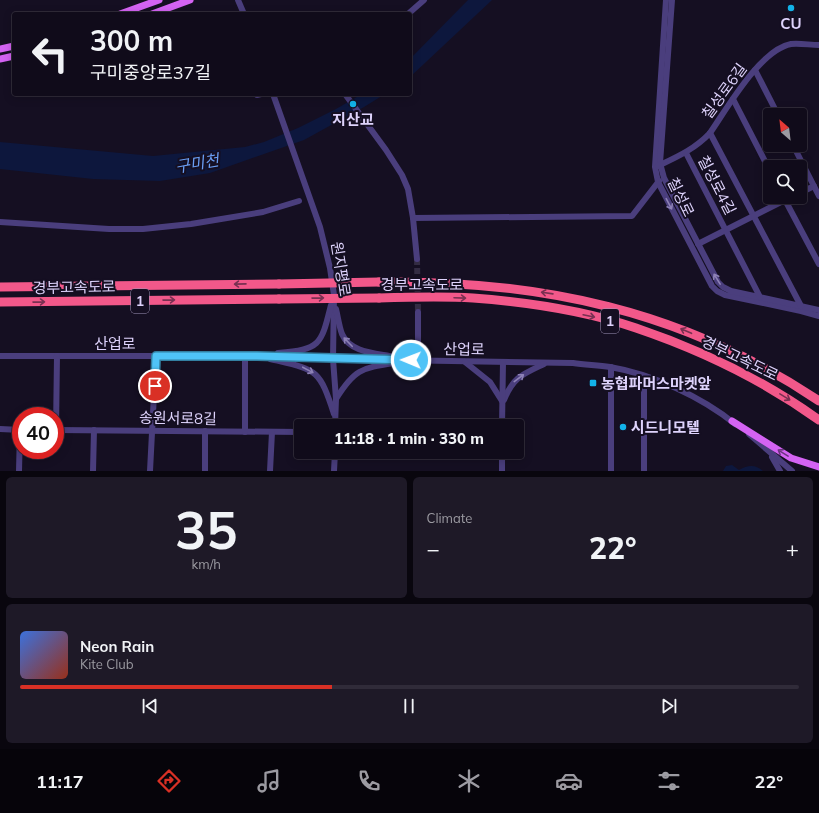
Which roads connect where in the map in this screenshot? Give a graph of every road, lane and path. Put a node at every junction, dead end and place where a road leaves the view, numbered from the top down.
1 (159, 0) edge
2 (190, 0) edge
3 (238, 0) edge
4 (424, 0) edge
5 (666, 0) edge
6 (672, 0) edge
7 (126, 12) edge
8 (157, 12) edge
9 (243, 12) edge
10 (410, 12) edge
11 (819, 45) edge
12 (12, 46) edge
13 (0, 49) edge
14 (12, 56) edge
15 (0, 59) edge
16 (755, 70) junction
17 (274, 96) edge
18 (346, 96) edge
19 (733, 99) junction
20 (774, 108) edge
21 (710, 133) junction
22 (686, 152) junction
23 (797, 152) edge
24 (764, 160) edge
25 (661, 164) junction
26 (654, 167) junction
27 (664, 178) junction
28 (658, 182) junction
29 (814, 186) junction
30 (807, 190) edge
31 (819, 196) edge
32 (299, 201) dead end
33 (776, 204) edge
34 (790, 204) edge
35 (754, 216) junction
36 (414, 218) junction
37 (0, 222) edge
38 (726, 230) junction
39 (698, 244) junction
40 (417, 259) tunnel mouth
41 (819, 264) edge
42 (0, 287) edge
43 (334, 295) junction
44 (760, 297) junction
45 (0, 302) edge
46 (801, 306) junction
47 (819, 310) edge
48 (418, 312) tunnel mouth
49 (819, 316) edge
50 (0, 356) edge
51 (57, 356) junction
52 (156, 356) junction
53 (245, 356) junction
54 (257, 356) junction
55 (333, 359) junction
56 (415, 360) junction
57 (464, 362) junction
58 (503, 362) junction
59 (546, 363) junction
60 (611, 367) junction
61 (644, 376) junction
62 (336, 399) junction
63 (819, 402) edge
64 (502, 403) junction
65 (56, 407) edge
66 (334, 419) edge
67 (335, 419) edge
68 (502, 419) edge
69 (819, 420) edge
70 (732, 421) junction
71 (0, 429) edge
72 (12, 430) edge
73 (64, 430) edge
74 (94, 430) junction
75 (152, 431) junction
76 (205, 431) junction
77 (244, 432) junction
78 (272, 432) junction
79 (294, 432) edge
80 (768, 450) junction
81 (19, 459) edge
82 (335, 459) edge
83 (502, 459) edge
84 (819, 467) edge
85 (19, 471) edge
86 (93, 471) edge
87 (150, 471) edge
88 (205, 471) edge
89 (270, 471) edge
90 (334, 471) edge
91 (502, 471) edge
92 (611, 471) edge
93 (644, 471) edge
94 (780, 471) edge
95 (792, 471) edge

1 - 7 main road
2 - 8 main road
3 - 9 street
4 - 10 street
5 - 26 street, 칠성로
6 - 25 street, 칠성로
11 - 16 street, 칠성로6길
12 - 13 main road
14 - 15 main road
16 - 19 street, 칠성로6길
16 - 20 street
17 - 43 street, 원지평로
18 - 36 street
19 - 21 street, 칠성로6길
19 - 24 street
21 - 22 street, 칠성로6길
21 - 35 street, 칠성로4길
22 - 25 street, 칠성로6길
22 - 38 street, 칠성로4길
23 - 29 street
25 - 26 street, 칠성로6길
25 - 27 street, 칠성로
26 - 28 street, 칠성로
27 - 28 street
27 - 39 street, 칠성로
28 - 36 street
28 -> 49 street, 칠성로
29 - 30 street
29 - 31 street
32 - 37 street
33 - 35 street, 칠성로4길
34 - 41 street
35 - 38 street, 칠성로4길
35 - 46 street
36 - 40 street
38 - 39 street, 칠성로4길
38 - 44 street
44 -> 39 street, 칠성로
63 -> 42 highway, 경부고속도로 / 1, bridge
43 - 54 street
43 - 55 street, 원지평로
56 -> 43 street
44 - 46 street, 칠성로
45 -> 69 highway, 경부고속도로 / 1, bridge
46 - 47 street, 칠성로
48 - 56 street
50 - 51 street, 산업로
51 - 52 street, 산업로
51 - 65 street
52 - 53 street, 산업로
52 - 75 street
53 - 54 street, 산업로
53 - 77 street
54 - 55 street, 산업로
54 -> 66 street
55 - 56 street, 산업로
55 - 62 street, 원지평로
56 - 57 street, 산업로
56 - 62 street
57 - 58 street, 산업로
57 - 64 street
58 - 59 street, 산업로
58 - 64 street
59 - 60 street, 산업로
64 -> 59 street
60 - 61 street, 산업로
60 - 92 street
61 - 70 street, 산업로
61 - 93 street
62 - 67 street, 원지평로
64 - 68 street
70 - 80 street, 산업로
84 -> 70 main road
71 - 72 street
73 - 74 street, 송원서로8길
74 - 75 street, 송원서로8길
74 - 86 street
75 - 76 street, 송원서로8길
75 - 87 street
76 - 77 street, 송원서로8길
76 - 88 street
77 - 78 street, 송원서로8길
78 - 79 street, 송원서로8길
78 - 89 street
80 - 94 street
80 - 95 street, 산업로
81 - 85 street
82 - 90 street
83 - 91 street

